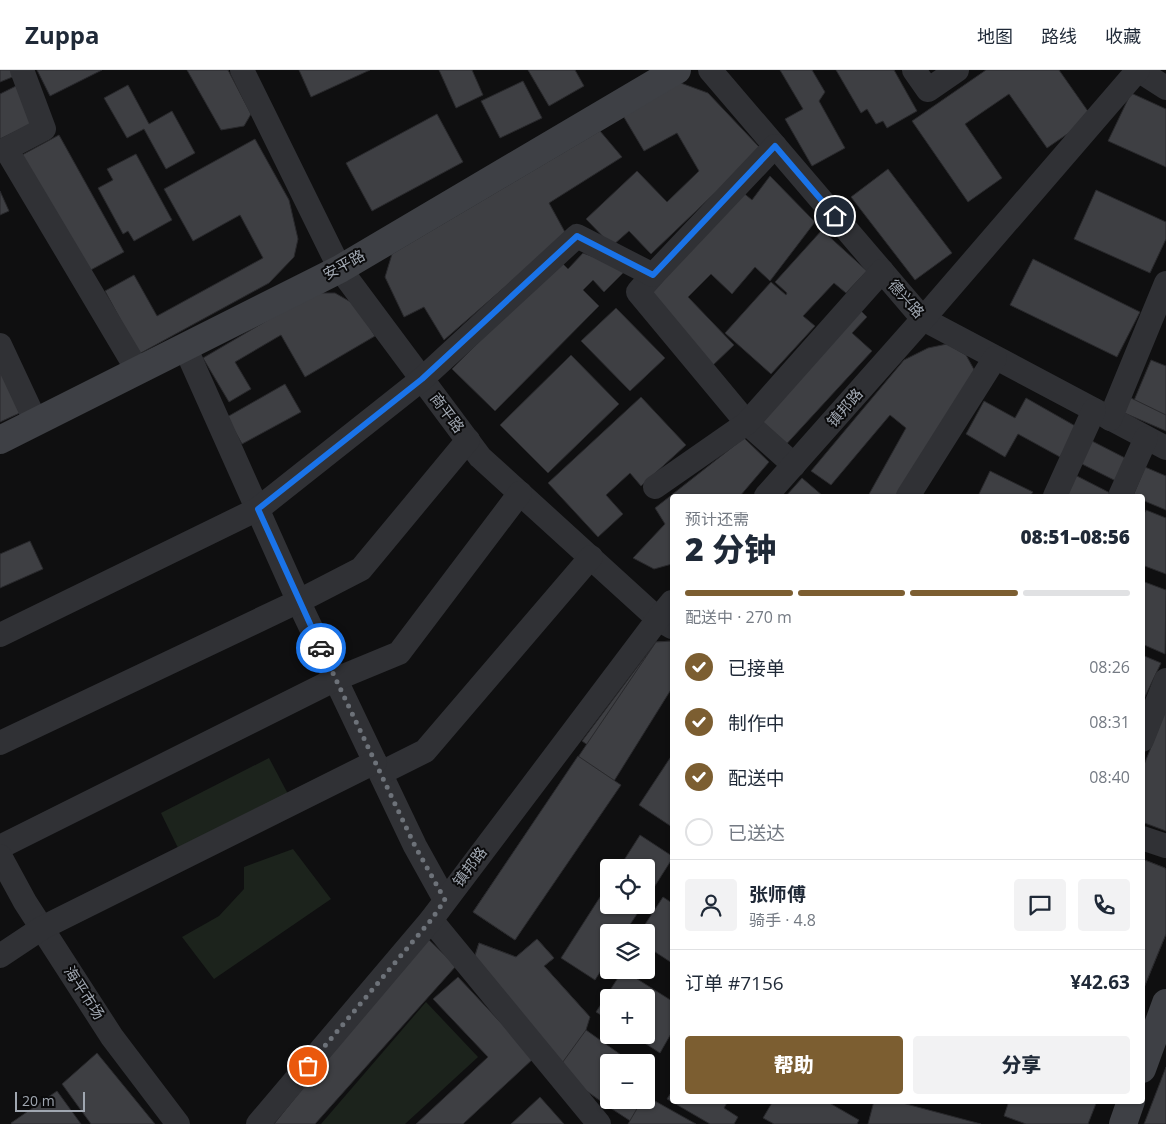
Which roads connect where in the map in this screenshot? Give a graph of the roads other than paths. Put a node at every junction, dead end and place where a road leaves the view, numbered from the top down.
1 (22, 70) edge
2 (242, 70) edge
3 (677, 70) edge
4 (710, 70) edge
5 (914, 70) edge
6 (957, 70) edge
7 (1138, 70) edge
8 (1166, 88) edge
9 (775, 146) junction
10 (340, 269) junction
11 (882, 272) junction
12 (653, 275) junction
13 (1166, 283) edge
14 (923, 319) junction
15 (0, 345) edge
16 (185, 347) junction
17 (995, 358) junction
18 (138, 371) junction
19 (422, 379) junction
20 (1102, 415) junction
21 (36, 422) junction
22 (747, 423) junction
23 (0, 440) edge
24 (468, 440) junction
25 (1156, 443) edge
26 (794, 466) junction
27 (655, 487) dead end
28 (520, 493) junction
29 (768, 494) edge
30 (909, 494) edge
31 (1056, 494) edge
32 (1121, 494) edge
33 (258, 509) junction
34 (591, 558) junction
35 (299, 601) junction
36 (668, 616) edge
37 (0, 635) edge
38 (336, 679) junction
39 (1166, 680) edge
40 (1145, 732) edge
41 (0, 743) edge
42 (378, 768) junction
43 (1145, 839) edge
44 (1166, 846) edge
45 (0, 847) edge
46 (0, 856) edge
47 (445, 900) junction
48 (431, 920) junction
49 (42, 928) junction
50 (0, 956) edge
51 (1166, 1003) edge
52 (1145, 1061) edge
53 (1130, 1104) edge
54 (178, 1124) edge
55 (258, 1124) edge
56 (599, 1124) edge
57 (1123, 1124) edge

1 - 18 street
2 - 10 street, 商平路
3 - 10 street, 安平路
4 - 9 street, 德兴路
5 - 6 street
7 - 8 street
7 - 14 street, 镇邦路
9 - 11 street, 德兴路
9 - 12 street
10 - 16 street, 安平路
10 - 19 street, 商平路
11 - 14 street, 德兴路
11 - 22 street
12 - 19 street
12 - 22 street
13 - 20 street
14 - 17 street, 德兴路
14 - 26 street, 镇邦路
15 - 21 street
16 - 18 street, 安平路
16 - 33 street
17 - 20 street, 德兴路
17 - 30 street
18 - 21 street, 安平路
19 - 24 street, 商平路
19 - 33 street
20 - 25 street, 德兴路
20 - 31 street
21 - 23 street, 安平路
22 - 26 street
22 - 27 street
24 - 28 street, 商平路
24 - 35 street
25 - 32 street
26 - 29 street, 镇邦路
28 - 34 street, 商平路
28 - 38 street
33 - 35 street
33 - 37 street
34 - 36 street, 商平路
34 - 42 street
35 - 38 street
35 - 41 street
36 - 47 street, 镇邦路
38 - 42 street
38 - 45 street
39 - 40 street
42 - 47 street
42 - 49 street
43 - 44 street
46 - 49 street, 海平市场
47 - 48 street, 镇邦路
48 - 55 street, 镇邦路
48 - 56 street
49 - 50 street
49 - 54 street, 海平市场
51 - 52 street
53 - 57 street

